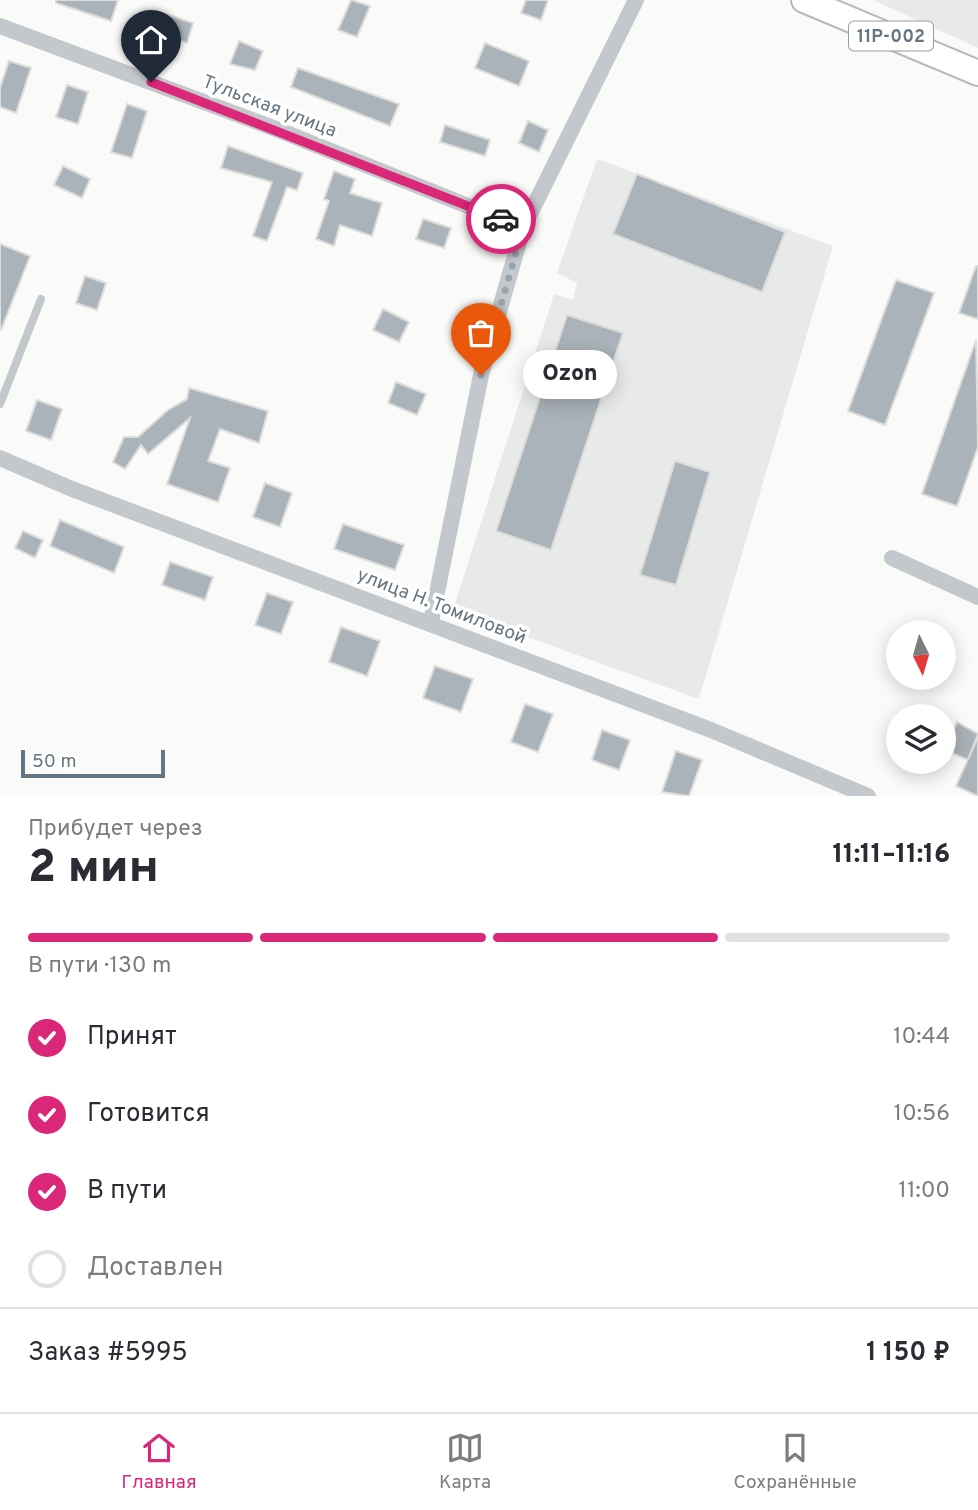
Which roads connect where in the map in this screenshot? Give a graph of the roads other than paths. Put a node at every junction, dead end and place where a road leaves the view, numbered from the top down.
1 (636, 0) edge
2 (804, 0) edge
3 (0, 26) edge
4 (978, 73) edge
5 (523, 228) junction
6 (41, 299) dead end
7 (0, 404) edge
8 (0, 458) edge
9 (892, 558) dead end
10 (978, 597) edge
11 (431, 622) junction
12 (868, 796) edge

1 - 5 street
2 - 4 main road, 11Р-002
3 - 5 street, Тульская улица
5 - 11 street
6 - 7 lane
8 - 11 street, улица Н. Томиловой
9 - 10 street
11 - 12 street, улица Н. Томиловой

